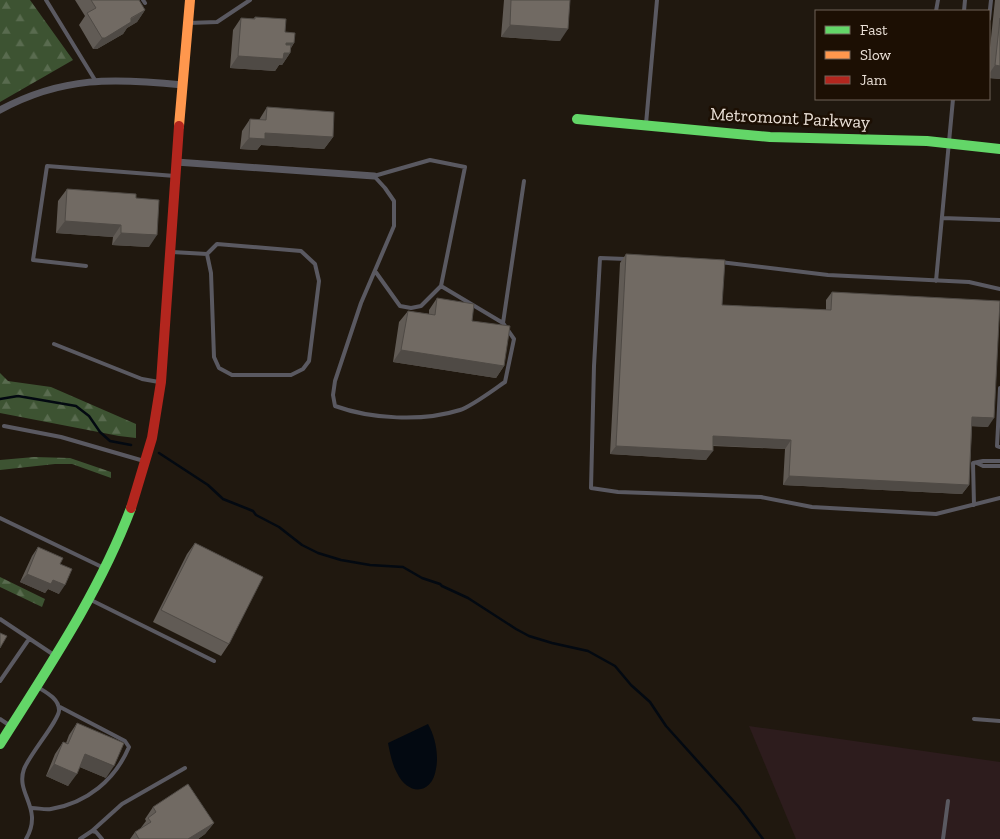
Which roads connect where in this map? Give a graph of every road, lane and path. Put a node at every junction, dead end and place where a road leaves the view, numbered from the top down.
1 (46, 0) edge
2 (190, 0) edge
3 (250, 0) edge
4 (657, 0) edge
5 (188, 23) junction
6 (96, 80) junction
7 (183, 85) junction
8 (953, 100) edge
9 (0, 110) edge
10 (578, 119) dead end
11 (646, 124) junction
12 (949, 142) junction
13 (1000, 148) edge
14 (176, 162) junction
15 (175, 176) junction
16 (374, 176) junction
17 (524, 181) dead end
18 (942, 218) junction
19 (1000, 220) edge
20 (170, 252) junction
21 (207, 254) junction
22 (629, 259) edge
23 (717, 262) edge
24 (86, 266) dead end
25 (375, 271) junction
26 (936, 281) junction
27 (441, 286) junction
28 (1000, 289) edge
29 (503, 324) junction
30 (54, 344) dead end
31 (161, 382) junction
32 (1000, 388) edge
33 (4, 426) dead end
34 (1000, 447) edge
35 (1000, 461) edge
36 (146, 462) junction
37 (977, 463) junction
38 (1000, 466) edge
39 (1000, 498) edge
40 (974, 505) junction
41 (0, 518) edge
42 (104, 568) junction
43 (89, 599) junction
44 (0, 619) edge
45 (29, 639) junction
46 (55, 656) junction
47 (214, 661) dead end
48 (0, 681) edge
49 (36, 686) junction
50 (60, 707) junction
51 (0, 719) edge
52 (974, 719) dead end
53 (1000, 721) edge
54 (11, 726) junction
55 (0, 744) edge
56 (185, 768) dead end
57 (948, 801) dead end
58 (32, 808) junction
59 (92, 831) junction
60 (26, 839) edge
61 (80, 839) edge
62 (102, 839) edge
63 (943, 839) edge

1 - 6 lane
2 - 5 street
3 - 5 lane
4 - 11 lane
5 - 7 street
6 - 7 street
6 - 9 street
7 - 14 street
8 - 12 lane
10 - 11 street, Metromont Parkway
11 - 12 street, Metromont Parkway
12 - 13 street, Metromont Parkway
12 - 18 lane
14 - 15 street
14 - 16 street
15 - 20 street
15 - 24 lane
16 - 25 lane
16 - 27 lane
17 - 29 lane
18 - 19 lane
18 - 26 lane
20 - 21 lane
20 - 31 street
21 - 21 lane
22 - 40 lane
23 - 26 lane
25 - 27 lane
25 - 29 lane
26 - 28 lane
27 - 29 lane
30 - 31 lane
31 - 36 street
32 - 34 lane
33 - 36 lane
35 - 37 lane
36 - 42 street
37 - 38 lane
37 - 40 lane
39 - 40 lane
41 - 42 lane
42 - 43 street
43 - 46 street
43 - 47 lane
44 - 45 lane
45 - 46 lane
45 - 48 lane
46 - 49 street
49 - 50 lane
49 - 54 street
50 - 58 lane
50 - 58 lane
51 - 54 lane
52 - 53 lane
54 - 55 street
56 - 59 lane
57 - 63 lane
58 - 60 lane
59 - 61 lane
59 - 62 lane

